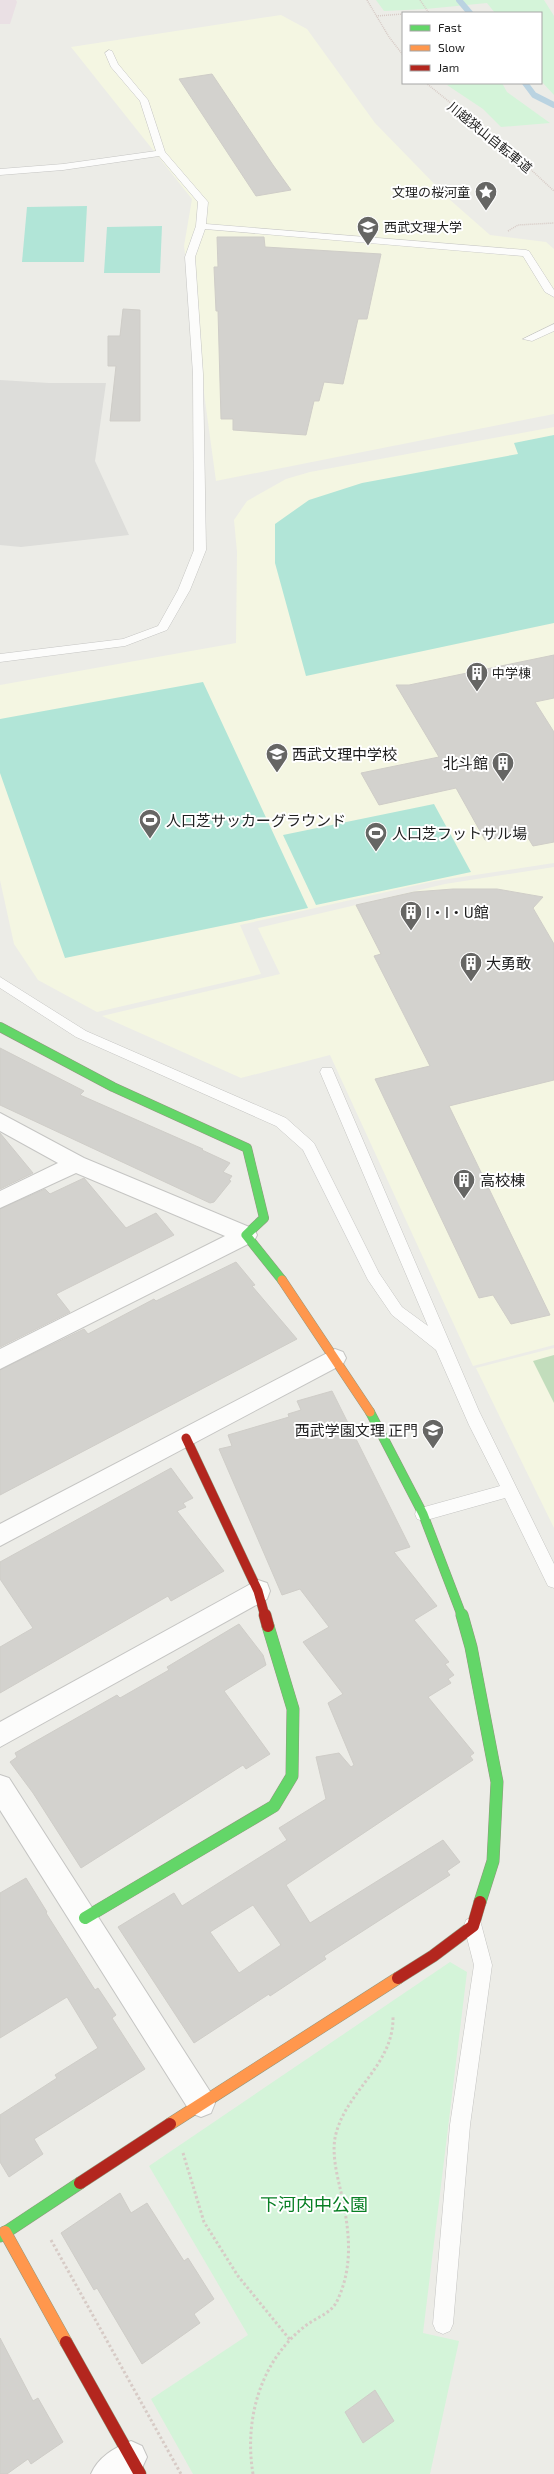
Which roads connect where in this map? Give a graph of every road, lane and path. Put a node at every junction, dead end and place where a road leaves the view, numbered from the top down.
1 (367, 0) edge
2 (420, 0) edge
3 (428, 12) edge
4 (402, 14) edge
5 (376, 16) junction
6 (108, 53) dead end
7 (402, 54) edge
8 (427, 84) edge
9 (161, 153) junction
10 (0, 172) edge
11 (554, 191) edge
12 (201, 226) junction
13 (554, 294) edge
14 (554, 327) edge
15 (528, 339) dead end
16 (0, 658) edge
17 (0, 982) edge
18 (0, 1027) edge
19 (327, 1072) dead end
20 (0, 1121) edge
21 (76, 1164) junction
22 (0, 1200) edge
23 (246, 1235) junction
24 (335, 1358) junction
25 (0, 1360) edge
26 (477, 1425) junction
27 (186, 1438) junction
28 (508, 1490) junction
29 (423, 1514) junction
30 (0, 1536) edge
31 (554, 1581) edge
32 (258, 1590) junction
33 (0, 1735) edge
34 (0, 1787) edge
35 (85, 1918) junction
36 (473, 1926) junction
37 (379, 1991) junction
38 (201, 2103) junction
39 (173, 2122) junction
40 (36, 2212) junction
41 (2, 2230) edge
42 (443, 2324) dead end
43 (291, 2341) junction
44 (126, 2468) edge
45 (181, 2474) edge
46 (254, 2474) edge

1 - 5 path
2 - 3 path
4 - 5 path
5 - 7 path
6 - 9 lane
8 - 11 path, 川越狭山自転車道
9 - 10 lane
9 - 12 lane
12 - 13 lane
12 - 16 lane
14 - 15 lane
17 - 26 lane
18 - 23 street
19 - 26 lane
20 - 21 street
21 - 22 street
21 - 23 street
23 - 24 street
23 - 25 street
24 - 27 street
24 - 29 street
26 - 28 lane
27 - 30 street
27 - 32 street
28 - 29 lane
28 - 31 lane
29 - 36 street
32 - 33 street
32 - 35 street
34 - 35 street
35 - 38 street
36 - 37 street
36 - 42 lane
37 - 38 street
37 - 43 path
38 - 39 street
39 - 40 street
39 - 43 path
40 - 41 street
40 - 45 path
41 - 44 street
43 - 46 path

